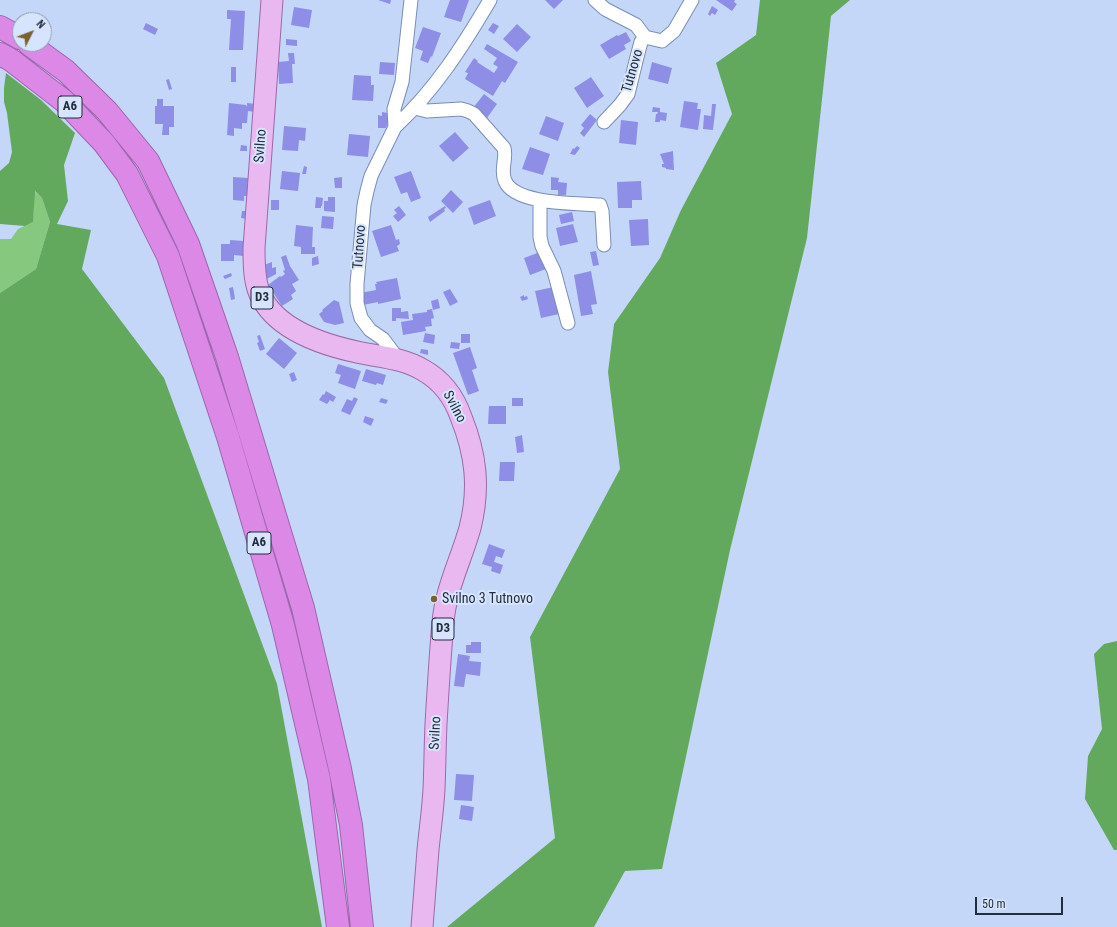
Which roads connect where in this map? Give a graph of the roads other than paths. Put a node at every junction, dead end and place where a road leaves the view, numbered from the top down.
1 (272, 0) edge
2 (411, 0) edge
3 (490, 0) edge
4 (595, 0) edge
5 (692, 0) edge
6 (0, 26) edge
7 (12, 33) edge
8 (645, 36) junction
9 (40, 52) edge
10 (0, 54) edge
11 (415, 108) junction
12 (604, 122) dead end
13 (395, 127) junction
14 (540, 200) junction
15 (604, 245) dead end
16 (568, 323) dead end
17 (398, 359) junction
18 (338, 927) edge
19 (362, 927) edge
20 (422, 927) edge

1 - 17 main road, Svilno / D3
2 - 13 street, Tutnovo
3 - 11 street, Tutnovo
4 - 8 street, Tutnovo
5 - 8 street, Tutnovo
6 - 7 highway
8 - 12 street, Tutnovo
9 - 19 highway, A6
10 - 18 highway, A6
11 - 13 street, Tutnovo
11 - 14 street
13 - 17 street, Tutnovo
14 - 15 street
14 - 16 street
17 - 20 main road, Svilno / D3

